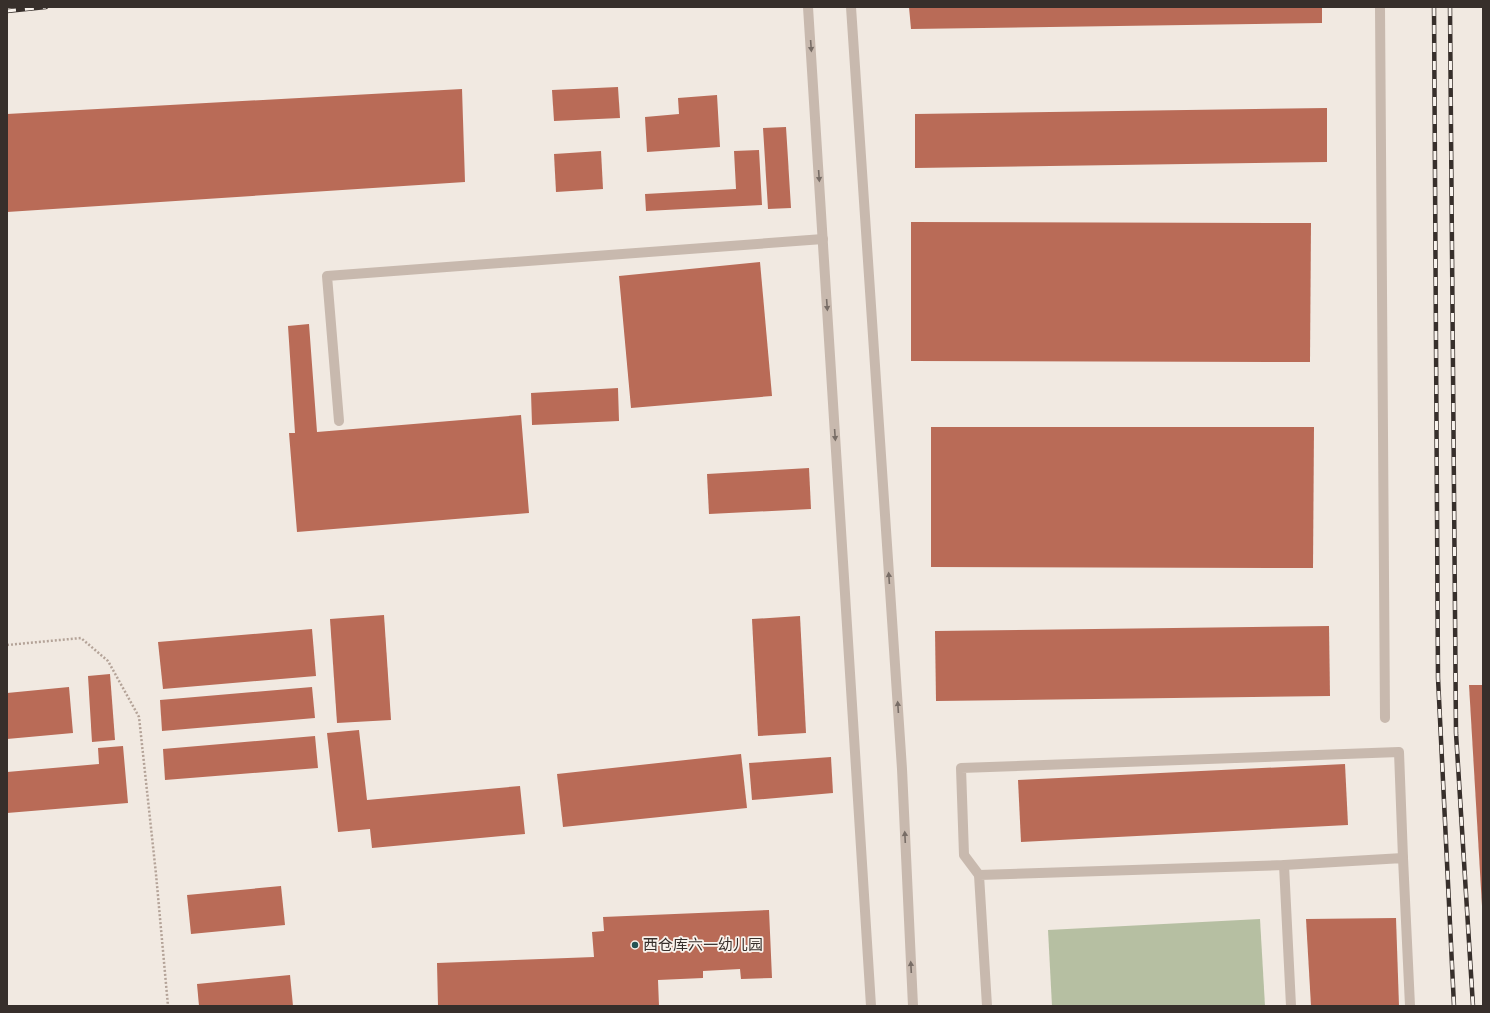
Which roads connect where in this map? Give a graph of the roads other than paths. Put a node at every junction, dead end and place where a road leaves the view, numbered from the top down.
1 (808, 7) edge
2 (851, 7) edge
3 (1380, 7) edge
4 (823, 239) junction
5 (339, 421) dead end
6 (1385, 718) dead end
7 (1403, 858) junction
8 (1284, 865) junction
9 (979, 874) junction
10 (871, 1006) edge
11 (913, 1006) edge
12 (988, 1006) edge
13 (1291, 1006) edge
14 (1410, 1006) edge

1 -> 4 street
11 -> 2 street
3 - 6 street
4 - 5 street
4 -> 10 street
7 - 8 street
7 - 9 street
7 - 14 street
8 - 9 street
8 - 13 street
9 - 12 street

